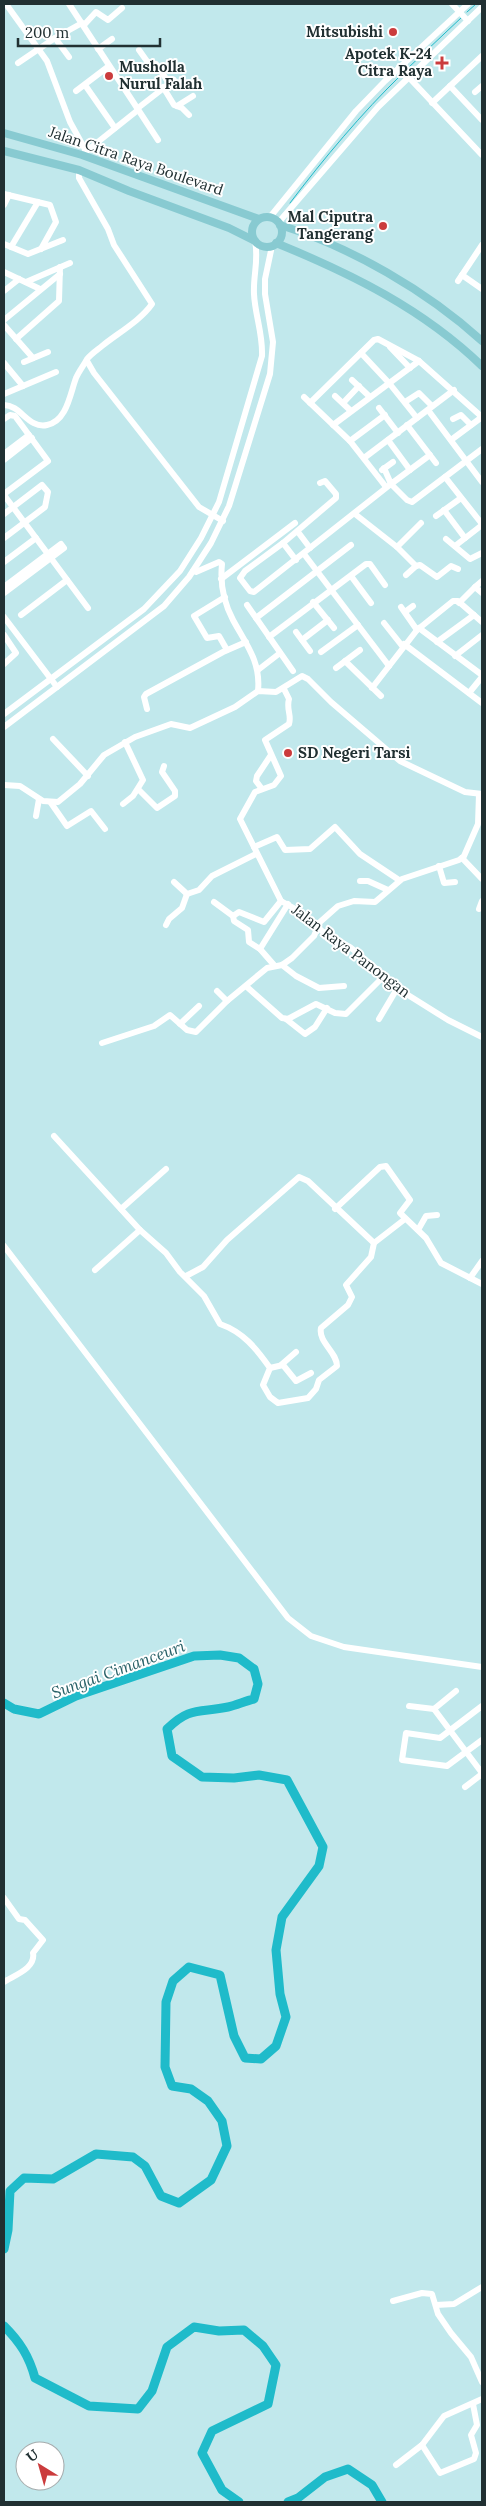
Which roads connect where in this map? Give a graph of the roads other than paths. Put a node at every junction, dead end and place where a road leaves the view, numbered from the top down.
1 (6, 4) edge
2 (69, 4) edge
3 (452, 4) edge
4 (468, 4) edge
5 (482, 6) edge
6 (122, 8) dead end
7 (463, 15) junction
8 (84, 24) junction
9 (55, 38) junction
10 (112, 39) dead end
11 (37, 48) junction
12 (98, 49) junction
13 (139, 50) dead end
14 (482, 56) edge
15 (69, 57) dead end
16 (18, 63) dead end
17 (109, 66) junction
18 (404, 71) junction
19 (169, 83) junction
20 (85, 85) junction
21 (450, 86) junction
22 (482, 86) edge
23 (76, 92) dead end
24 (475, 92) dead end
25 (193, 96) dead end
26 (432, 103) junction
27 (177, 106) junction
28 (138, 109) junction
29 (189, 115) dead end
30 (482, 120) edge
31 (115, 128) junction
32 (4, 133) edge
33 (158, 140) dead end
34 (4, 151) edge
35 (84, 153) junction
36 (482, 155) edge
37 (79, 170) junction
38 (6, 195) edge
39 (38, 202) junction
40 (4, 205) edge
41 (270, 217) junction
42 (259, 219) junction
43 (279, 224) junction
44 (63, 240) dead end
45 (255, 241) junction
46 (4, 244) edge
47 (274, 244) junction
48 (482, 245) edge
49 (11, 247) junction
50 (41, 249) junction
51 (479, 256) edge
52 (70, 263) dead end
53 (60, 270) junction
54 (4, 272) edge
55 (462, 275) junction
56 (22, 281) junction
57 (458, 281) dead end
58 (482, 288) edge
59 (40, 289) junction
60 (4, 291) edge
61 (4, 320) edge
62 (4, 324) edge
63 (16, 339) junction
64 (482, 341) edge
65 (388, 346) junction
66 (48, 352) dead end
67 (361, 353) junction
68 (33, 358) junction
69 (87, 360) junction
70 (419, 361) junction
71 (24, 362) dead end
72 (4, 363) edge
73 (482, 366) edge
74 (410, 368) junction
75 (56, 372) dead end
76 (352, 380) dead end
77 (389, 383) junction
78 (23, 386) junction
79 (359, 386) junction
80 (454, 390) junction
81 (4, 394) edge
82 (335, 396) dead end
83 (304, 397) dead end
84 (370, 397) junction
85 (405, 402) junction
86 (310, 403) junction
87 (343, 403) junction
88 (4, 406) edge
89 (379, 408) dead end
90 (430, 408) junction
91 (351, 411) junction
92 (385, 415) junction
93 (417, 418) junction
94 (4, 419) edge
95 (453, 419) dead end
96 (333, 425) junction
97 (408, 425) junction
98 (471, 425) junction
99 (398, 432) junction
100 (31, 437) junction
101 (388, 440) junction
102 (450, 440) junction
103 (350, 442) junction
104 (482, 449) edge
105 (4, 454) edge
106 (430, 455) junction
107 (364, 458) junction
108 (4, 460) edge
109 (467, 461) junction
110 (393, 462) dead end
111 (436, 463) dead end
112 (384, 468) junction
113 (410, 470) junction
114 (377, 474) junction
115 (445, 477) junction
116 (482, 482) edge
117 (320, 483) dead end
118 (389, 486) junction
119 (4, 495) edge
120 (461, 498) junction
121 (13, 507) junction
122 (444, 510) junction
123 (4, 514) edge
124 (355, 514) junction
125 (213, 516) junction
126 (436, 516) dead end
127 (223, 521) junction
128 (24, 522) junction
129 (295, 522) dead end
130 (421, 523) dead end
131 (482, 524) edge
132 (298, 532) junction
133 (4, 538) edge
134 (36, 538) junction
135 (465, 538) junction
136 (446, 539) dead end
137 (284, 543) junction
138 (351, 545) dead end
139 (455, 546) junction
140 (397, 547) junction
141 (310, 548) junction
142 (482, 553) edge
143 (304, 554) junction
144 (49, 556) junction
145 (296, 560) junction
146 (4, 562) edge
147 (416, 566) junction
148 (458, 569) dead end
149 (193, 571) junction
150 (317, 571) junction
151 (406, 575) dead end
152 (350, 576) junction
153 (221, 579) junction
154 (67, 580) junction
155 (482, 581) edge
156 (385, 585) dead end
157 (475, 586) junction
158 (4, 587) edge
159 (332, 590) junction
160 (4, 593) edge
161 (482, 593) edge
162 (225, 597) junction
163 (314, 602) junction
164 (371, 603) dead end
165 (459, 603) junction
166 (247, 605) dead end
167 (413, 606) dead end
168 (88, 608) dead end
169 (21, 615) dead end
170 (474, 615) junction
171 (4, 617) edge
172 (256, 618) junction
173 (328, 620) junction
174 (384, 622) dead end
175 (482, 622) edge
176 (358, 625) junction
177 (334, 628) dead end
178 (418, 629) junction
179 (296, 632) dead end
180 (4, 635) edge
181 (482, 635) edge
182 (269, 637) junction
183 (302, 640) junction
184 (246, 642) junction
185 (437, 642) junction
186 (404, 646) junction
187 (227, 650) junction
188 (360, 650) dead end
189 (310, 651) dead end
190 (280, 652) junction
191 (322, 652) dead end
192 (455, 656) junction
193 (345, 661) junction
194 (4, 664) edge
195 (482, 664) edge
196 (389, 666) junction
197 (336, 668) dead end
198 (258, 670) junction
199 (475, 670) junction
200 (293, 671) dead end
201 (482, 676) edge
202 (51, 678) junction
203 (57, 687) junction
204 (372, 688) junction
205 (284, 689) junction
206 (258, 691) junction
207 (469, 693) junction
208 (381, 696) dead end
209 (482, 703) edge
210 (147, 709) dead end
211 (4, 714) edge
212 (4, 728) edge
213 (53, 740) dead end
214 (125, 742) junction
215 (271, 756) junction
216 (164, 766) dead end
217 (88, 776) junction
218 (4, 785) edge
219 (262, 788) junction
220 (138, 789) junction
221 (481, 794) edge
222 (39, 799) junction
223 (51, 803) junction
224 (123, 804) dead end
225 (36, 816) dead end
226 (105, 829) dead end
227 (254, 847) junction
228 (256, 854) junction
229 (462, 858) junction
230 (439, 866) junction
231 (482, 879) edge
232 (399, 880) junction
233 (174, 882) dead end
234 (360, 882) dead end
235 (455, 882) dead end
236 (388, 890) junction
237 (187, 894) junction
238 (281, 901) junction
239 (482, 901) edge
240 (214, 902) dead end
241 (288, 904) junction
242 (478, 909) dead end
243 (233, 916) junction
244 (166, 924) dead end
245 (318, 926) junction
246 (260, 949) junction
247 (274, 965) junction
248 (282, 965) junction
249 (384, 976) junction
250 (344, 986) dead end
251 (247, 987) junction
252 (398, 987) junction
253 (216, 992) dead end
254 (227, 1001) junction
255 (199, 1006) dead end
256 (328, 1008) junction
257 (380, 1019) dead end
258 (286, 1020) junction
259 (180, 1024) junction
260 (482, 1037) edge
261 (102, 1043) dead end
262 (54, 1136) dead end
263 (166, 1170) dead end
264 (121, 1209) junction
265 (336, 1209) junction
266 (437, 1216) dead end
267 (405, 1219) junction
268 (140, 1230) junction
269 (418, 1230) junction
270 (374, 1242) junction
271 (4, 1246) edge
272 (482, 1261) edge
273 (95, 1270) dead end
274 (186, 1276) junction
275 (470, 1278) junction
276 (482, 1284) edge
277 (296, 1352) dead end
278 (281, 1365) junction
279 (270, 1368) junction
280 (311, 1373) dead end
281 (482, 1668) edge
282 (456, 1691) dead end
283 (409, 1706) dead end
284 (482, 1706) edge
285 (434, 1709) junction
286 (450, 1730) junction
287 (482, 1740) edge
288 (466, 1752) junction
289 (482, 1773) edge
290 (465, 1787) dead end
291 (4, 1898) edge
292 (4, 1982) edge
293 (482, 2287) edge
294 (393, 2301) dead end
295 (436, 2305) junction
296 (482, 2382) edge
297 (482, 2399) edge
298 (473, 2404) junction
299 (422, 2445) junction
300 (396, 2465) dead end

1 - 11 street
2 - 8 street
3 - 7 street
4 - 7 street
5 - 7 street
6 - 8 street
7 - 18 street
7 - 18 street
8 - 9 street
8 - 12 street
9 - 11 street
9 - 15 street
10 - 12 street
11 - 16 street
11 - 35 street
12 - 17 street
13 - 19 street
14 - 21 street
17 - 20 street
17 - 28 street
18 - 26 street
18 - 41 street
18 - 43 street
19 - 27 street
19 - 28 street
20 - 23 street
20 - 31 street
21 - 26 street
21 - 30 street
22 - 24 street
25 - 27 street
26 - 36 street
27 - 29 street
28 - 31 street
28 - 33 street
31 - 35 street
32 - 35 main road, Jalan Citra Raya Boulevard
34 - 37 main road, Jalan Citra Raya Boulevard
35 - 42 main road, Jalan Citra Raya Boulevard
37 - 45 main road, Jalan Citra Raya Boulevard
37 - 69 street
38 - 39 street
38 - 40 street
39 - 49 street
39 - 50 street
41 - 42 main road
41 - 43 main road
42 - 45 main road
43 - 47 main road
43 - 64 main road
44 - 50 street
45 - 47 main road
45 - 125 street
46 - 49 street
47 - 73 main road
47 - 127 street
48 - 51 street
49 - 50 street
51 - 55 street
52 - 53 street
53 - 56 street
53 - 59 street
53 - 63 street
54 - 56 street
55 - 57 street
55 - 58 street
56 - 59 street
56 - 60 street
59 - 61 street
62 - 63 street
63 - 68 street
65 - 67 street
65 - 70 street
65 - 74 street
66 - 68 street
67 - 77 street
67 - 86 street
68 - 71 street
69 - 88 street
69 - 125 street
70 - 74 street
70 - 80 street
72 - 78 street
74 - 77 street
75 - 78 street
76 - 79 street
77 - 84 street
77 - 85 street
78 - 81 street
79 - 84 street
79 - 87 street
80 - 90 street
80 - 98 street
82 - 87 street
83 - 86 street
84 - 91 street
85 - 90 street
85 - 93 street
86 - 96 street
87 - 91 street
89 - 92 street
90 - 93 street
90 - 102 street
91 - 96 street
92 - 99 street
92 - 103 street
93 - 97 street
94 - 100 street
95 - 98 street
96 - 103 street
97 - 99 street
97 - 106 street
98 - 102 street
99 - 101 street
100 - 105 street
100 - 108 street
100 - 119 street
101 - 107 street
101 - 113 street
102 - 109 street
103 - 107 street
104 - 109 street
106 - 111 street
106 - 113 street
107 - 114 street
109 - 115 street
109 - 116 street
110 - 112 street
112 - 114 street
112 - 118 street
113 - 118 street
114 - 118 street
115 - 118 street
115 - 120 street
117 - 132 street
118 - 124 street
119 - 121 street
120 - 122 street
120 - 131 street
121 - 123 street
121 - 128 street
121 - 128 street
122 - 126 street
122 - 135 street
124 - 140 street
124 - 141 street
125 - 127 street
125 - 202 street
127 - 149 street
128 - 133 street
128 - 134 street
129 - 153 street
130 - 140 street
131 - 135 street
132 - 137 street
132 - 141 street
134 - 144 street
134 - 146 street
135 - 139 street
136 - 139 street
137 - 145 street
137 - 145 street
138 - 150 street
139 - 142 street
140 - 147 street
141 - 143 street
143 - 145 street
143 - 150 street
144 - 154 street
144 - 158 street
144 - 160 street
147 - 148 street
147 - 151 street
149 - 153 street
149 - 203 street
150 - 159 street
150 - 172 street
152 - 156 street
152 - 159 street
152 - 164 street
153 - 162 street
154 - 168 street
154 - 169 street
155 - 157 street
157 - 161 street
157 - 165 street
159 - 163 street
159 - 176 street
162 - 184 street
162 - 187 street
163 - 173 street
163 - 182 street
165 - 170 street
165 - 178 street
166 - 172 street
167 - 178 street
170 - 175 street
170 - 185 street
171 - 202 street
172 - 182 street
173 - 177 street
173 - 183 street
174 - 186 street
176 - 191 street
176 - 196 street
178 - 185 street
178 - 186 street
179 - 183 street
180 - 194 street
181 - 192 street
182 - 190 street
183 - 189 street
184 - 187 street
184 - 198 street
185 - 192 street
186 - 196 street
186 - 207 street
187 - 210 street
188 - 193 street
190 - 198 street
190 - 200 street
192 - 199 street
193 - 197 street
193 - 204 street
195 - 199 street
196 - 204 street
198 - 206 street
199 - 201 street
201 - 207 street
202 - 203 street
202 - 211 street
203 - 212 street
204 - 208 street
205 - 206 street
205 - 215 street, Jalan Raya Panongan
205 - 221 street
206 - 214 street
207 - 209 street
213 - 217 street
214 - 217 street
214 - 220 street
215 - 219 street
215 - 219 street, Jalan Raya Panongan
216 - 220 street
217 - 223 street
218 - 222 street
219 - 227 street, Jalan Raya Panongan
220 - 224 street
221 - 229 street
222 - 223 street
222 - 225 street
223 - 226 street
227 - 228 street, Jalan Raya Panongan
227 - 232 street
228 - 237 street
228 - 238 street, Jalan Raya Panongan
229 - 230 street
229 - 231 street
230 - 232 street
230 - 235 street
232 - 236 street
233 - 237 street
234 - 236 street
236 - 245 street
237 - 244 street
238 - 241 street, Jalan Raya Panongan
238 - 243 street
239 - 242 street
240 - 243 street
241 - 245 street, Jalan Raya Panongan
241 - 246 street
243 - 246 street
245 - 248 street
245 - 249 street, Jalan Raya Panongan
246 - 247 street
247 - 248 street
247 - 251 street
248 - 250 street
249 - 252 street, Jalan Raya Panongan
249 - 256 street
251 - 254 street
251 - 258 street
252 - 257 street
252 - 260 street, Jalan Raya Panongan
253 - 254 street
254 - 259 street
255 - 259 street
256 - 258 street
256 - 258 street
259 - 261 street
262 - 264 street
263 - 264 street
264 - 268 street
265 - 267 street
265 - 270 street
265 - 274 street
266 - 269 street
267 - 269 street
267 - 270 street
268 - 273 street
268 - 274 street
269 - 275 street
270 - 279 street
271 - 281 street
272 - 275 street
274 - 279 street
275 - 276 street
277 - 278 street
278 - 279 street
278 - 280 street
282 - 285 street
283 - 285 street
284 - 286 street
285 - 286 street
286 - 288 street
286 - 288 street
287 - 288 street
288 - 289 street
289 - 290 street
291 - 292 street
293 - 295 street
294 - 295 street
295 - 296 street
297 - 298 street
298 - 299 street
298 - 299 street
299 - 300 street

